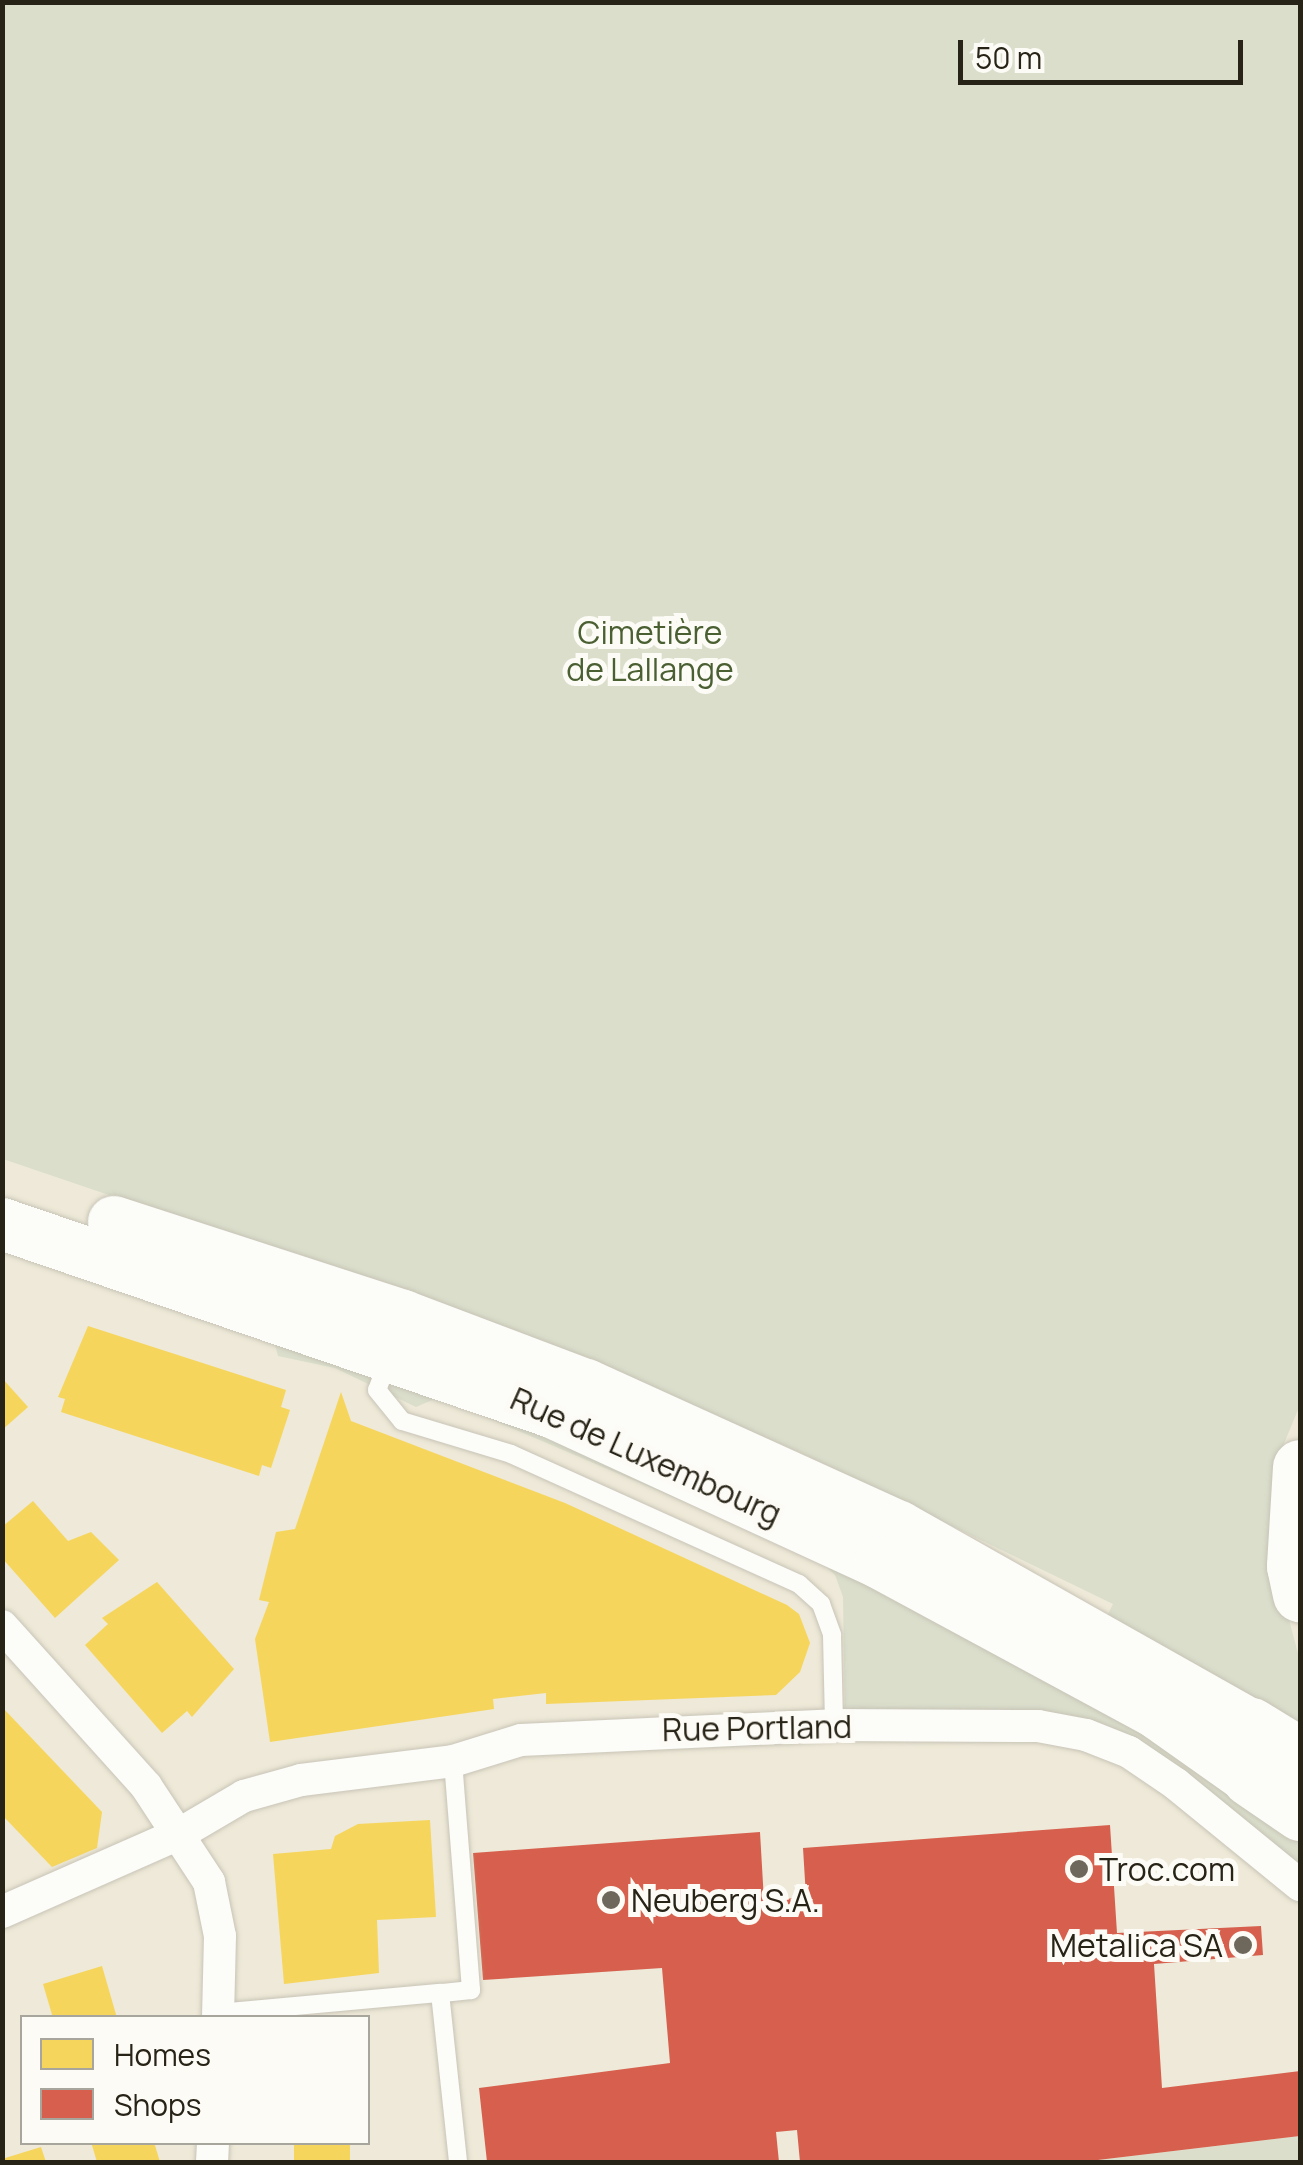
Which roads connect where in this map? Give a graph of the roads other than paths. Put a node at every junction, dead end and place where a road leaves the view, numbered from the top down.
1 (2, 1188) edge
2 (2, 1224) edge
3 (398, 1334) junction
4 (1300, 1466) edge
5 (800, 1524) junction
6 (1300, 1594) edge
7 (2, 1626) edge
8 (1097, 1636) junction
9 (834, 1725) junction
10 (1250, 1751) junction
11 (1129, 1752) junction
12 (1300, 1754) edge
13 (452, 1761) junction
14 (1300, 1812) edge
15 (181, 1833) junction
16 (1300, 1885) edge
17 (2, 1912) edge
18 (440, 1993) junction
19 (218, 2015) edge
20 (458, 2162) edge

1 - 3 main road, Rue de Luxembourg
2 - 3 main road, Rue de Luxembourg
3 - 5 main road, Rue de Luxembourg
3 - 8 main road, Rue de Luxembourg
3 - 9 lane
4 - 6 highway
5 - 8 main road
5 - 10 main road, Rue de Luxembourg
7 - 15 street
8 - 10 main road, Rue de Luxembourg
9 - 11 street, Rue Portland
9 - 13 street, Rue Portland
10 - 11 street
10 - 12 highway
10 - 14 highway
11 - 16 street, Rue Portland
13 - 15 street, Rue Portland
13 - 18 lane
15 - 17 street, Rue Portland
15 - 19 street
18 - 19 lane
18 - 20 lane

